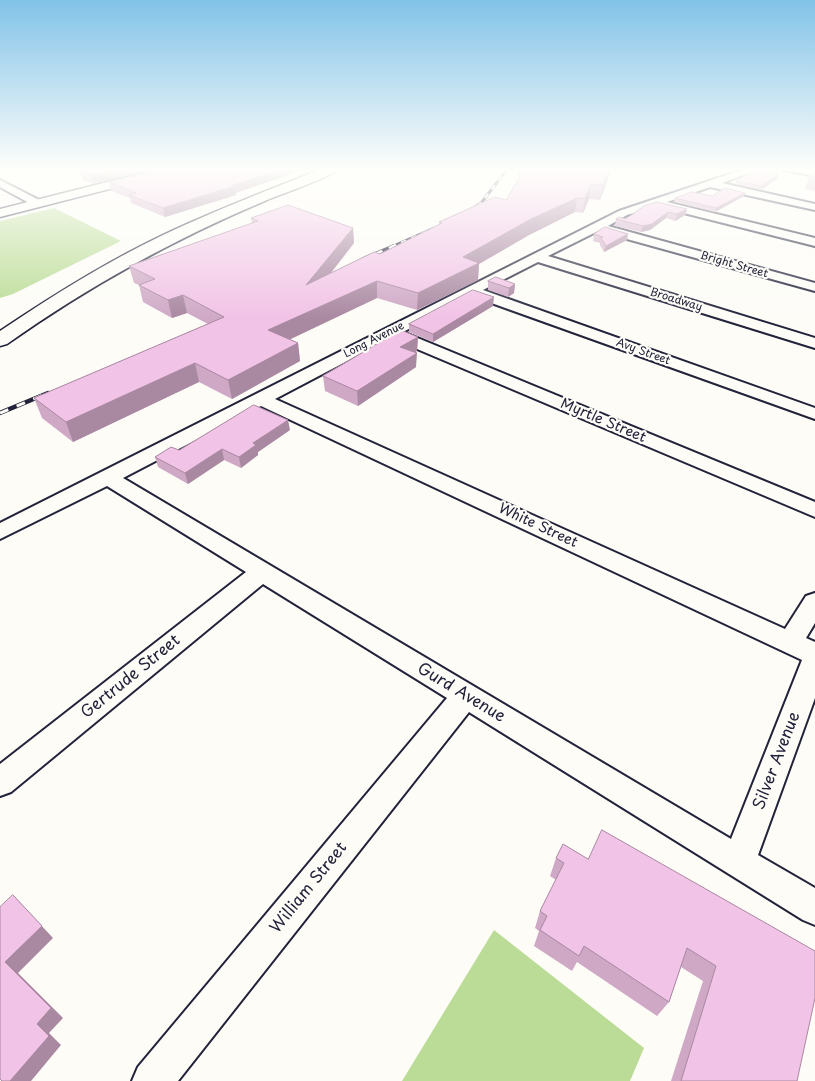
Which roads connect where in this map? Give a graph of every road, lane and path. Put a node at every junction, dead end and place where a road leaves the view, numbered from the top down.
1 (198, 218) edge
2 (217, 218) edge
3 (611, 218) edge
4 (720, 218) edge
5 (596, 226) junction
6 (815, 242) edge
7 (537, 257) junction
8 (815, 287) edge
9 (471, 291) junction
10 (0, 325) edge
11 (390, 332) junction
12 (0, 340) edge
13 (815, 343) edge
14 (261, 399) junction
15 (815, 414) edge
16 (107, 478) junction
17 (815, 510) edge
18 (0, 532) edge
19 (262, 572) junction
20 (815, 602) edge
21 (790, 642) junction
22 (815, 654) edge
23 (815, 661) edge
24 (465, 696) junction
25 (0, 782) edge
26 (739, 861) junction
27 (815, 908) edge
28 (152, 1081) edge

1 - 10 main road
2 - 12 main road
3 - 5 street, Long Avenue
4 - 6 street
5 - 7 street, Long Avenue
5 - 8 street, Bright Street
7 - 9 street, Long Avenue
7 - 13 street, Broadway
9 - 11 street, Long Avenue
9 - 15 street, Avy Street
11 - 14 street, Long Avenue
11 - 17 street, Myrtle Street
14 - 16 street, Long Avenue
14 - 21 street, White Street
16 - 18 street, Long Avenue
16 - 19 street, Gurd Avenue
19 - 24 street, Gurd Avenue
19 - 25 street, Gertrude Street
20 - 21 street
21 - 22 street, White Street
23 - 26 street, Silver Avenue
24 - 26 street, Gurd Avenue
24 - 28 street, William Street
26 - 27 street, Gurd Avenue

